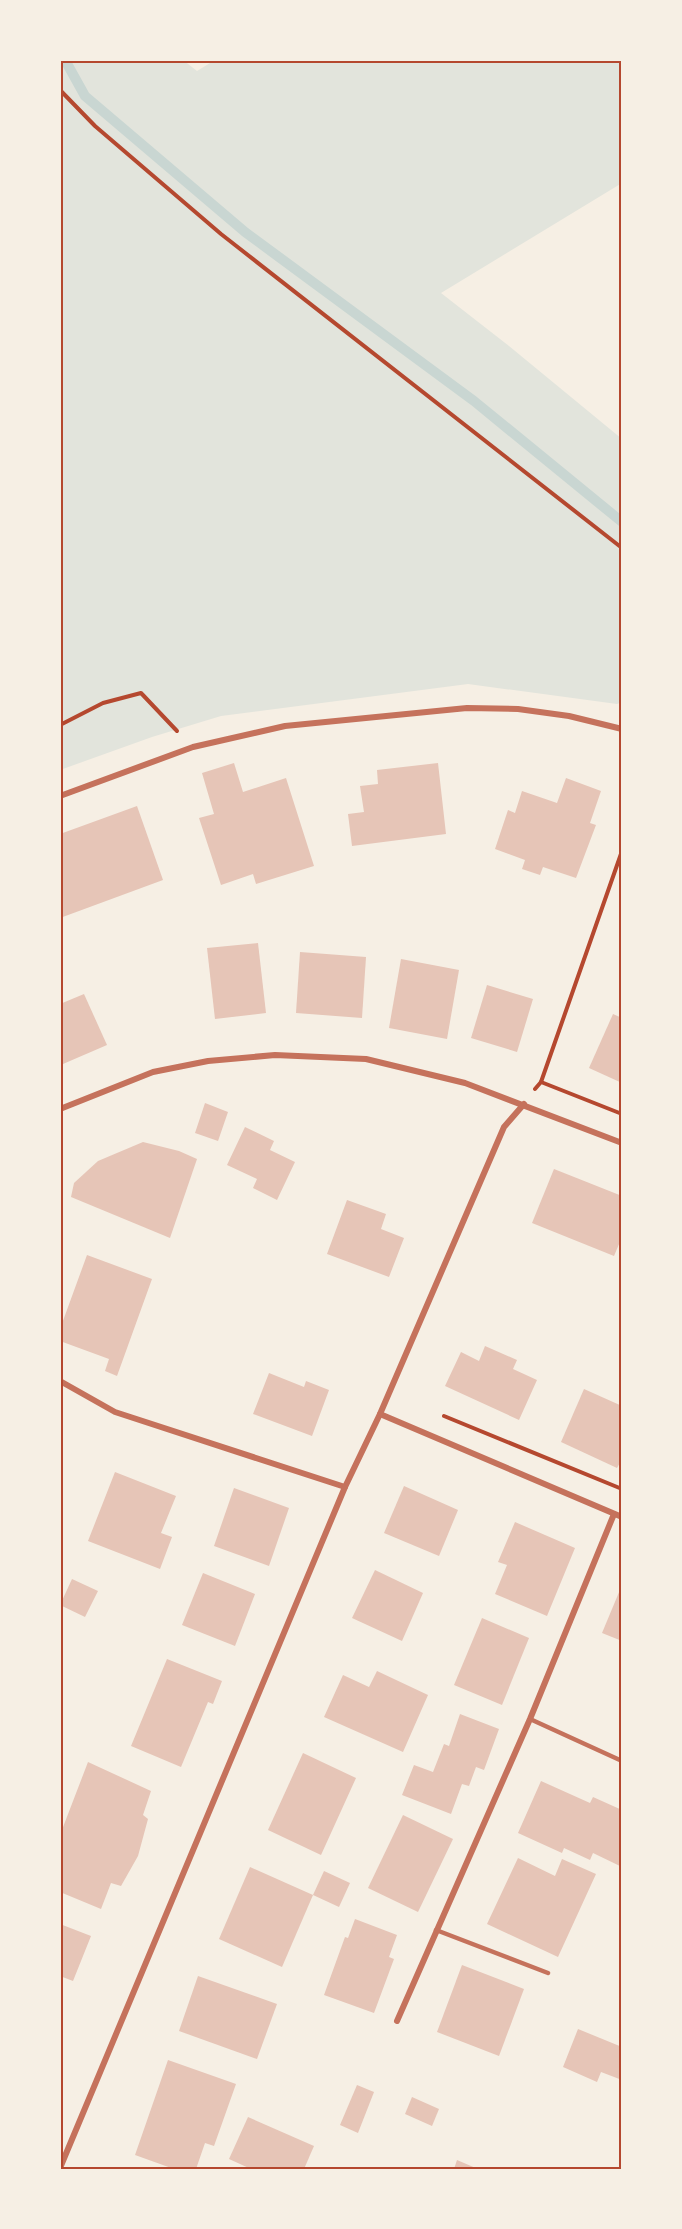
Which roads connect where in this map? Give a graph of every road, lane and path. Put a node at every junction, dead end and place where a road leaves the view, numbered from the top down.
1 (60, 90) edge
2 (622, 548) edge
3 (60, 725) edge
4 (622, 729) edge
5 (193, 747) junction
6 (60, 796) edge
7 (622, 850) edge
8 (541, 1082) junction
9 (524, 1104) junction
10 (60, 1109) edge
11 (622, 1114) edge
12 (622, 1143) edge
13 (60, 1381) edge
14 (380, 1414) junction
15 (440, 1414) dead end
16 (345, 1487) junction
17 (622, 1489) edge
18 (614, 1514) junction
19 (622, 1517) edge
20 (530, 1719) junction
21 (622, 1761) edge
22 (436, 1930) junction
23 (548, 1973) dead end
24 (397, 2021) dead end
25 (60, 2168) edge

1 - 2 path
3 - 5 path
4 - 5 street
5 - 6 street
7 - 8 path
8 - 9 path
8 - 11 path
9 - 10 street
9 - 12 street
9 - 14 street
13 - 16 street
14 - 16 street
14 - 18 street
15 - 17 path
16 - 25 street
18 - 19 street
18 - 20 street
20 - 21 lane
20 - 22 street
22 - 23 lane
22 - 24 street

